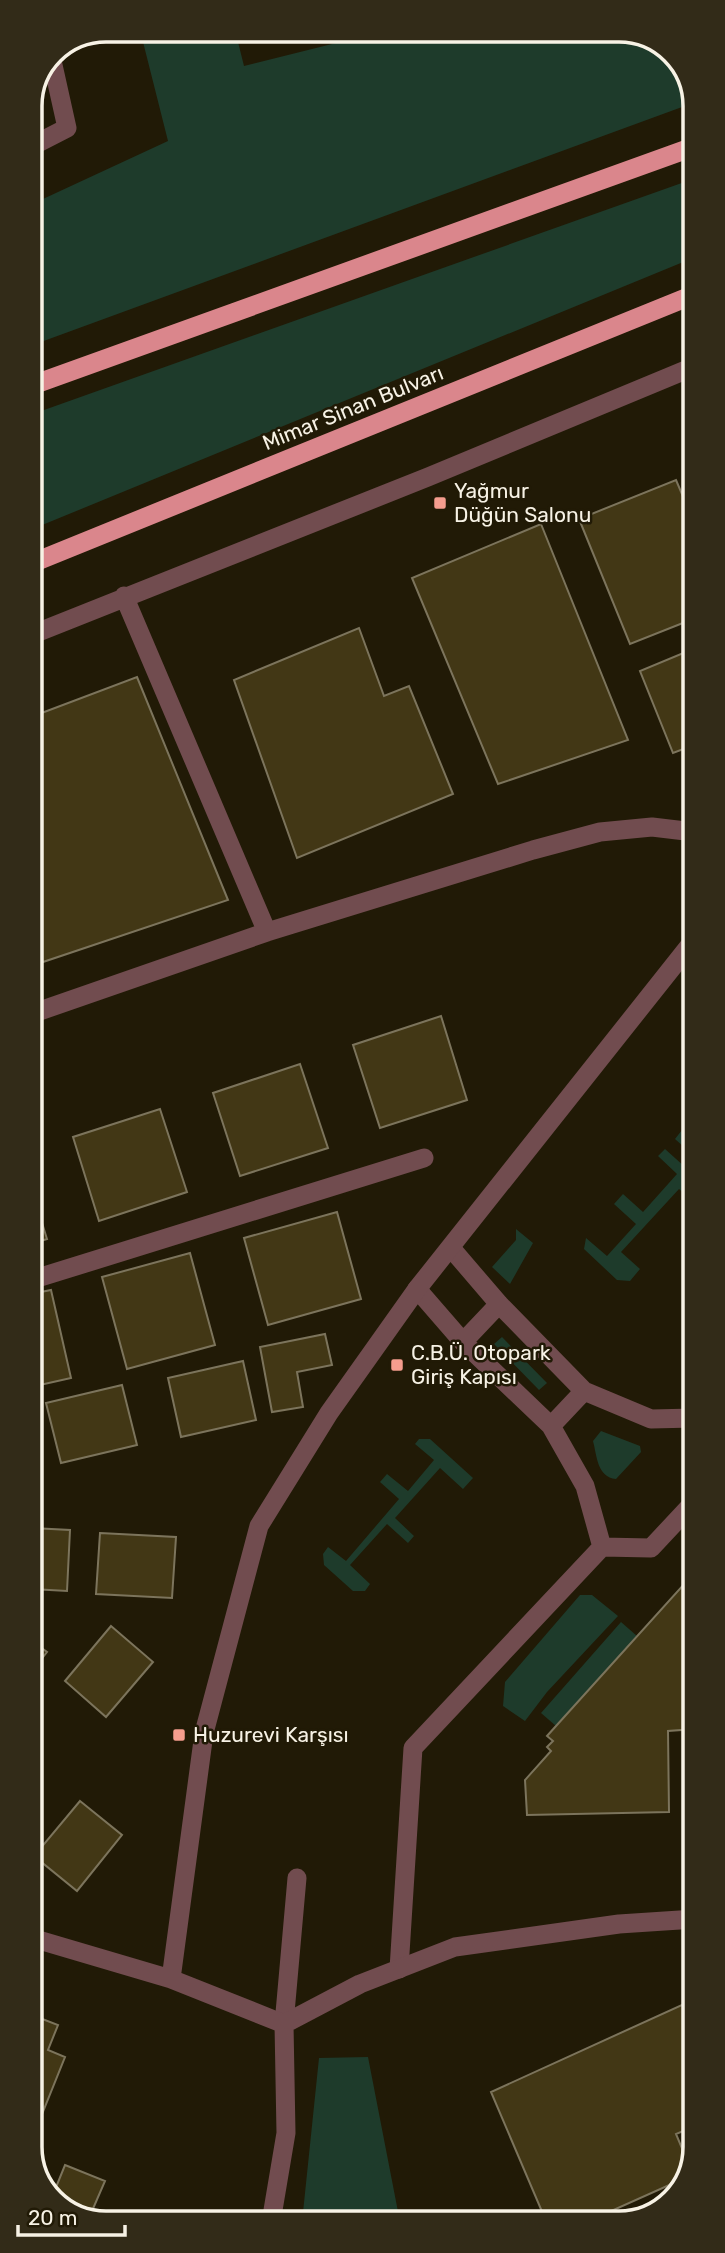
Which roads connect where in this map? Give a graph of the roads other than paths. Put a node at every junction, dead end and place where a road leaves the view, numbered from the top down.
1 (54, 69) edge
2 (42, 141) edge
3 (683, 151) edge
4 (683, 299) edge
5 (683, 371) edge
6 (42, 382) edge
7 (42, 559) edge
8 (124, 596) junction
9 (42, 630) edge
10 (683, 831) edge
11 (267, 932) junction
12 (683, 954) edge
13 (42, 1010) edge
14 (424, 1158) dead end
15 (451, 1248) junction
16 (42, 1277) edge
17 (417, 1289) junction
18 (499, 1304) junction
19 (463, 1342) junction
20 (584, 1391) junction
21 (683, 1418) edge
22 (551, 1426) junction
23 (683, 1514) edge
24 (602, 1547) junction
25 (297, 1878) dead end
26 (683, 1920) edge
27 (42, 1941) edge
28 (399, 1969) junction
29 (171, 1979) junction
30 (284, 2024) junction
31 (273, 2211) edge

1 - 2 street
3 - 6 highway
4 - 7 highway, Mimar Sinan Bulvarı
5 - 8 street
8 - 9 street
8 - 11 street
10 - 11 street
11 - 13 street
12 - 15 street
14 - 16 street
15 - 17 street
15 - 18 street
17 - 19 street
17 - 29 street
18 - 19 street
18 - 20 street
19 - 22 street
20 - 21 street
20 - 22 street
22 - 24 street
23 - 24 street
24 - 28 street
25 - 30 street
26 - 28 street
27 - 29 street
28 - 30 street
29 - 30 street
30 - 31 street

